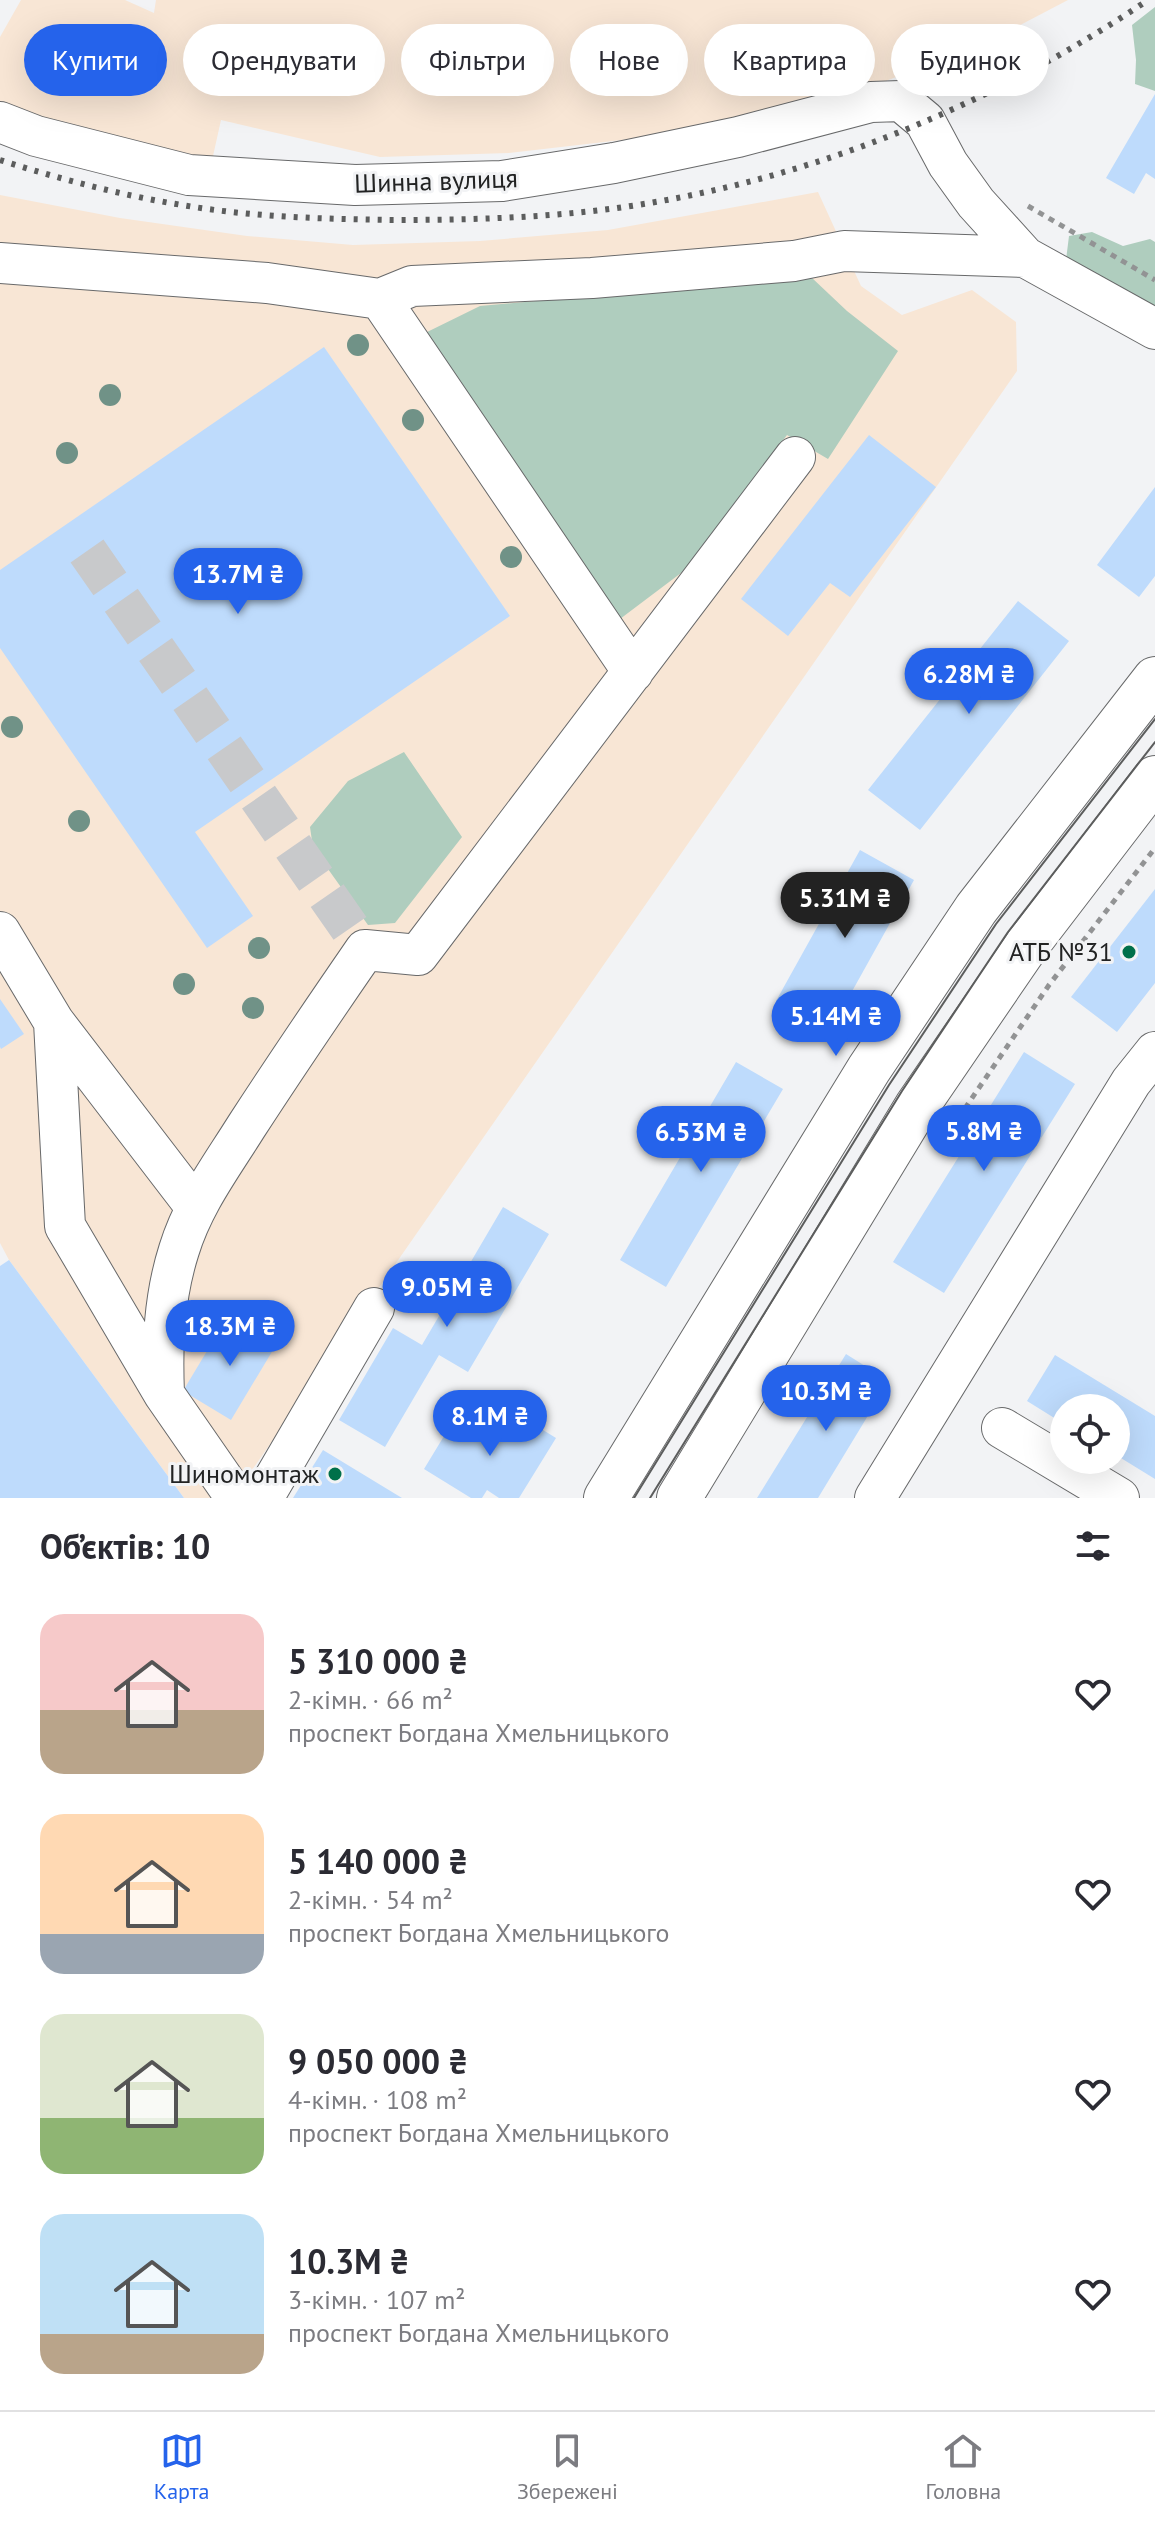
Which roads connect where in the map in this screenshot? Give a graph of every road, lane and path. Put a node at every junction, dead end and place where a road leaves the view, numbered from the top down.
1 (0, 122) edge
2 (1025, 204) dead end
3 (1025, 257) junction
4 (0, 263) edge
5 (1155, 280) edge
6 (380, 299) junction
7 (1155, 329) edge
8 (795, 457) dead end
9 (633, 672) junction
10 (1155, 679) edge
11 (1155, 778) edge
12 (1155, 848) edge
13 (0, 932) edge
14 (54, 1022) junction
15 (1006, 1047) dead end
16 (1155, 1052) edge
17 (195, 1206) junction
18 (374, 1308) dead end
19 (164, 1394) junction
20 (1002, 1428) dead end
21 (236, 1498) edge
22 (263, 1498) edge
23 (606, 1498) edge
24 (679, 1498) edge
25 (875, 1498) edge
26 (1119, 1498) edge

1 - 3 street, Шинна вулиця
2 - 5 path
3 - 6 street
3 - 7 street
4 - 6 street
6 - 9 street
8 - 9 street
9 - 17 street
10 - 23 main road
11 - 24 main road
12 - 15 path
13 - 14 street
14 - 17 street
14 - 19 street
16 - 25 street
17 - 19 street
18 - 22 street
19 - 21 street
20 - 26 street

